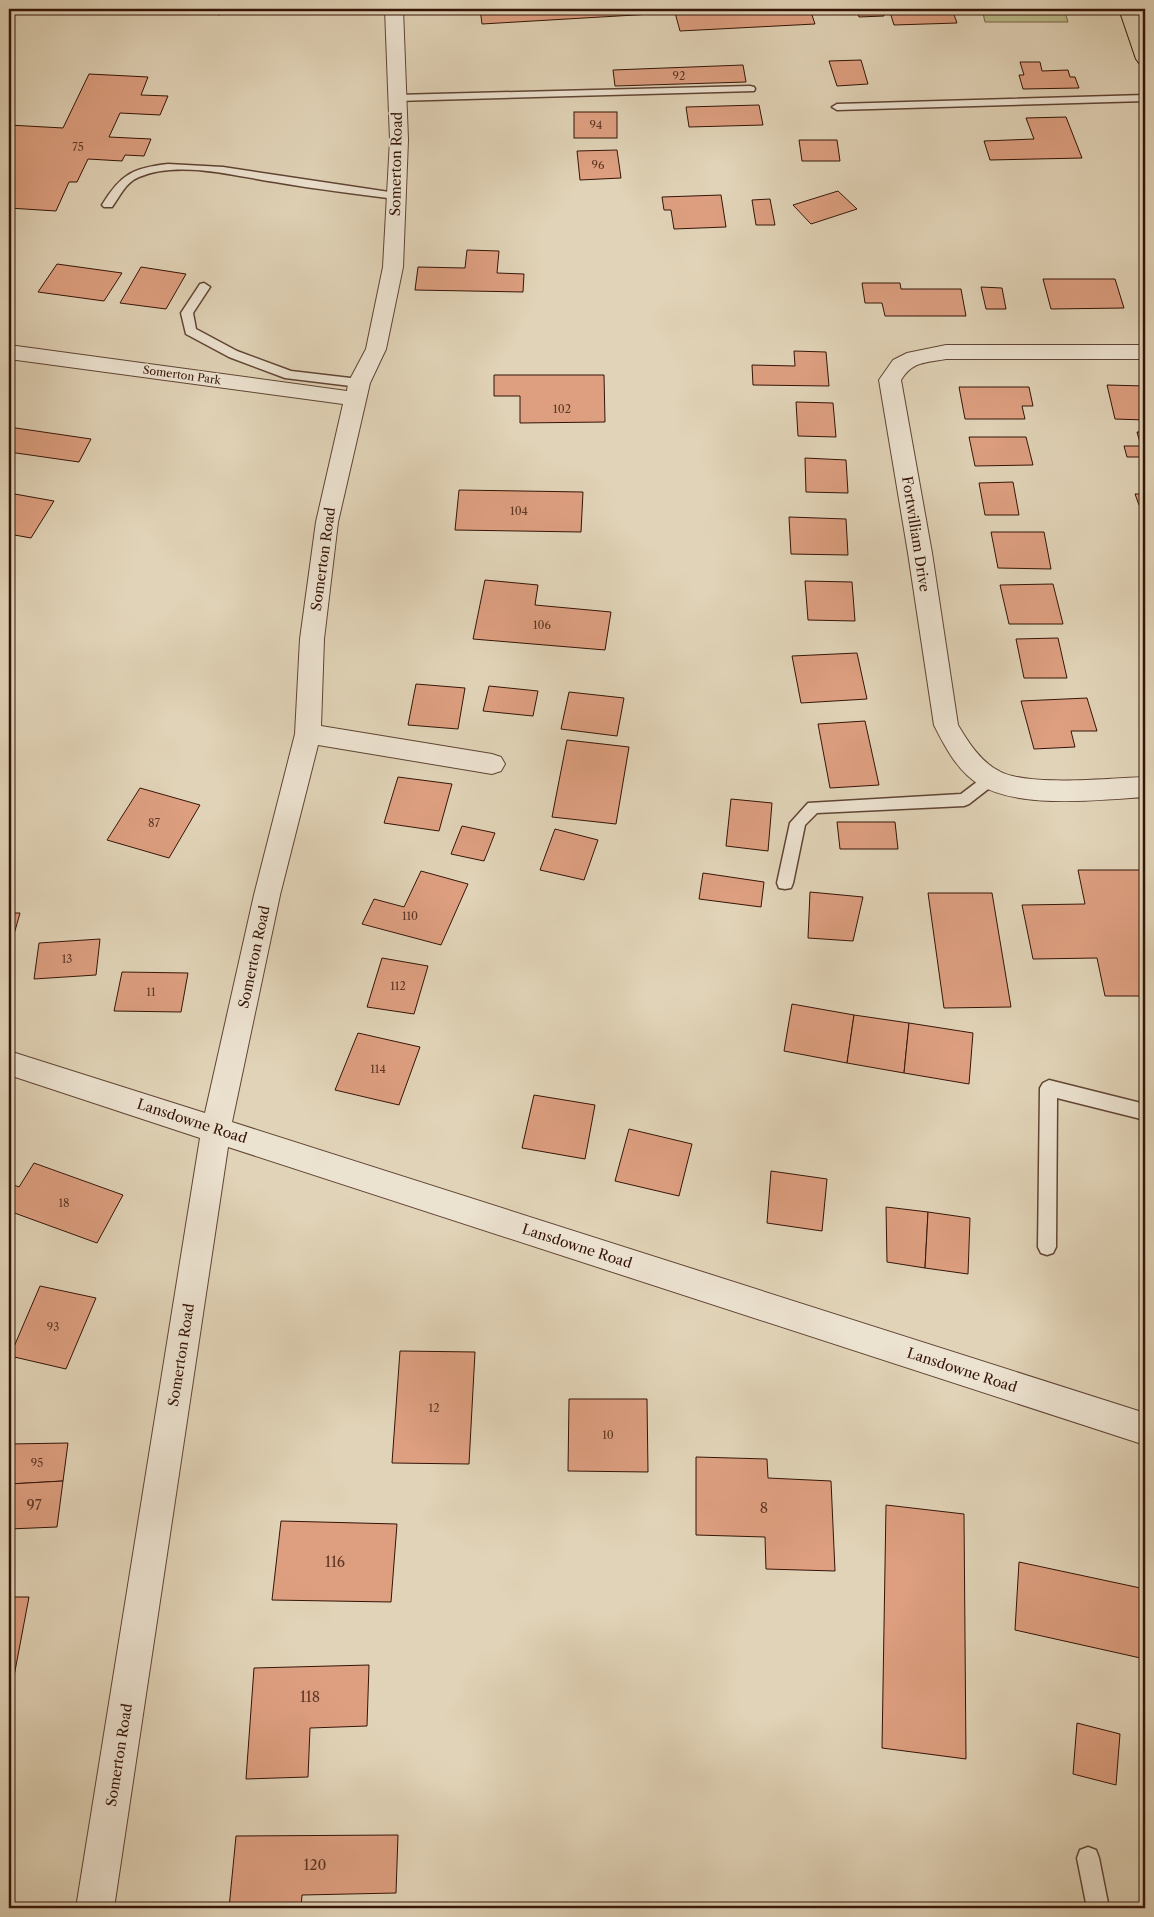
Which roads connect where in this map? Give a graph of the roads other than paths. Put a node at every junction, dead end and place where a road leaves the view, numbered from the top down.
1 (394, 9) edge
2 (1128, 9) edge
3 (1145, 58) edge
4 (750, 89) dead end
5 (396, 98) junction
6 (1145, 98) edge
7 (837, 107) dead end
8 (396, 196) junction
9 (108, 204) dead end
10 (204, 287) dead end
11 (9, 352) edge
12 (1145, 352) edge
13 (357, 391) junction
14 (308, 734) junction
15 (492, 764) dead end
16 (991, 779) junction
17 (1145, 787) edge
18 (785, 883) dead end
19 (9, 1063) edge
20 (1145, 1112) edge
21 (216, 1128) junction
22 (1047, 1247) dead end
23 (1145, 1429) edge
24 (1088, 1858) dead end
25 (95, 1908) edge
26 (1098, 1908) edge

1 - 5 street, Somerton Road
2 - 3 main road
4 - 5 lane
5 - 8 street, Somerton Road
6 - 7 lane
8 - 9 lane
8 - 13 street, Somerton Road
10 - 13 lane
11 - 13 street, Somerton Park
12 - 16 street, Fortwilliam Drive
13 - 14 street, Somerton Road
14 - 15 street
14 - 21 street, Somerton Road
16 - 17 street, Fortwilliam Drive
16 - 18 lane
19 - 21 street, Lansdowne Road
20 - 22 lane
21 - 23 street, Lansdowne Road
21 - 25 street, Somerton Road
24 - 26 lane

